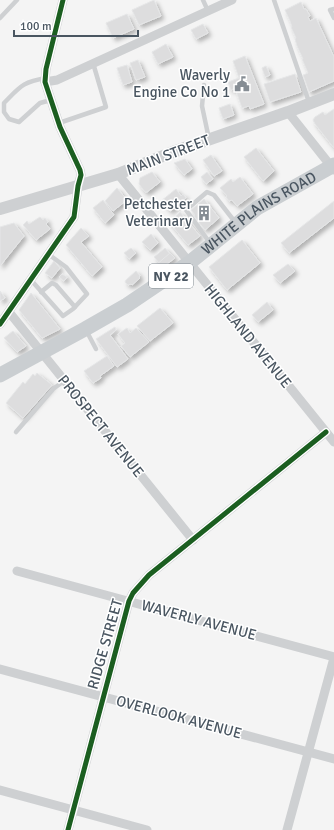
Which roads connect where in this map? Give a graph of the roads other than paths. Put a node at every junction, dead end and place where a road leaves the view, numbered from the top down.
1 (17, 0) edge
2 (63, 0) edge
3 (203, 0) edge
4 (232, 0) edge
5 (274, 0) edge
6 (334, 8) edge
7 (208, 11) junction
8 (0, 18) edge
9 (334, 18) edge
10 (93, 63) junction
11 (46, 80) junction
12 (204, 85) dead end
13 (334, 94) edge
14 (50, 100) junction
15 (310, 104) junction
16 (288, 112) junction
17 (59, 123) junction
18 (209, 139) junction
19 (333, 167) edge
20 (118, 174) junction
21 (78, 186) junction
22 (0, 209) edge
23 (236, 223) junction
24 (211, 244) junction
25 (48, 254) junction
26 (189, 263) junction
27 (31, 280) junction
28 (41, 292) junction
29 (75, 307) junction
30 (9, 312) junction
31 (0, 324) edge
32 (85, 329) junction
33 (96, 349) dead end
34 (42, 352) junction
35 (0, 375) edge
36 (64, 381) junction
37 (16, 432) dead end
38 (326, 432) junction
39 (334, 442) edge
40 (194, 540) junction
41 (17, 571) dead end
42 (129, 601) junction
43 (334, 658) edge
44 (0, 669) edge
45 (103, 696) junction
46 (309, 752) junction
47 (334, 759) edge
48 (0, 790) edge
49 (73, 810) junction
50 (68, 830) edge
51 (147, 830) edge
52 (287, 830) edge

1 - 8 lane
2 - 11 street
3 - 7 lane
4 - 7 street
5 - 15 lane
6 - 9 lane
7 - 10 street
10 - 11 street
10 - 17 lane
11 - 14 street
11 - 14 lane
12 - 18 lane
13 - 15 street, MAIN STREET
14 - 17 street
15 - 16 street, MAIN STREET
16 - 18 street, MAIN STREET
16 - 19 street
17 - 21 street
18 - 20 street, MAIN STREET
19 - 23 main road, WHITE PLAINS ROAD / NY 22
20 - 21 street, MAIN STREET
20 - 26 street, HIGHLAND AVENUE
21 - 22 street, MAIN STREET
21 - 25 street
23 - 24 main road, WHITE PLAINS ROAD / NY 22
23 - 24 lane
24 - 26 main road, WHITE PLAINS ROAD / NY 22
25 - 27 street
25 - 29 lane
26 - 32 main road, WHITE PLAINS ROAD / NY 22
26 - 38 street, HIGHLAND AVENUE
27 - 28 lane
27 - 30 street
28 - 29 lane
28 - 29 lane
30 - 31 street
30 - 34 street, PROSPECT AVENUE
32 - 33 lane
32 - 34 main road, WHITE PLAINS ROAD / NY 22
34 - 35 main road, WHITE PLAINS ROAD / NY 22
34 - 36 street, PROSPECT AVENUE
36 - 37 lane
36 - 40 street, PROSPECT AVENUE
38 - 39 street, HIGHLAND AVENUE
38 - 40 street, RIDGE STREET
40 - 42 street, RIDGE STREET
41 - 42 street, WAVERLY AVENUE
42 - 43 street, WAVERLY AVENUE
42 - 45 street, RIDGE STREET
43 - 46 street
44 - 45 street, OVERLOOK AVENUE
45 - 46 street, OVERLOOK AVENUE
45 - 49 street, RIDGE STREET
46 - 47 street, OVERLOOK AVENUE
46 - 52 street
48 - 49 street
49 - 50 street, RIDGE STREET
49 - 51 street

